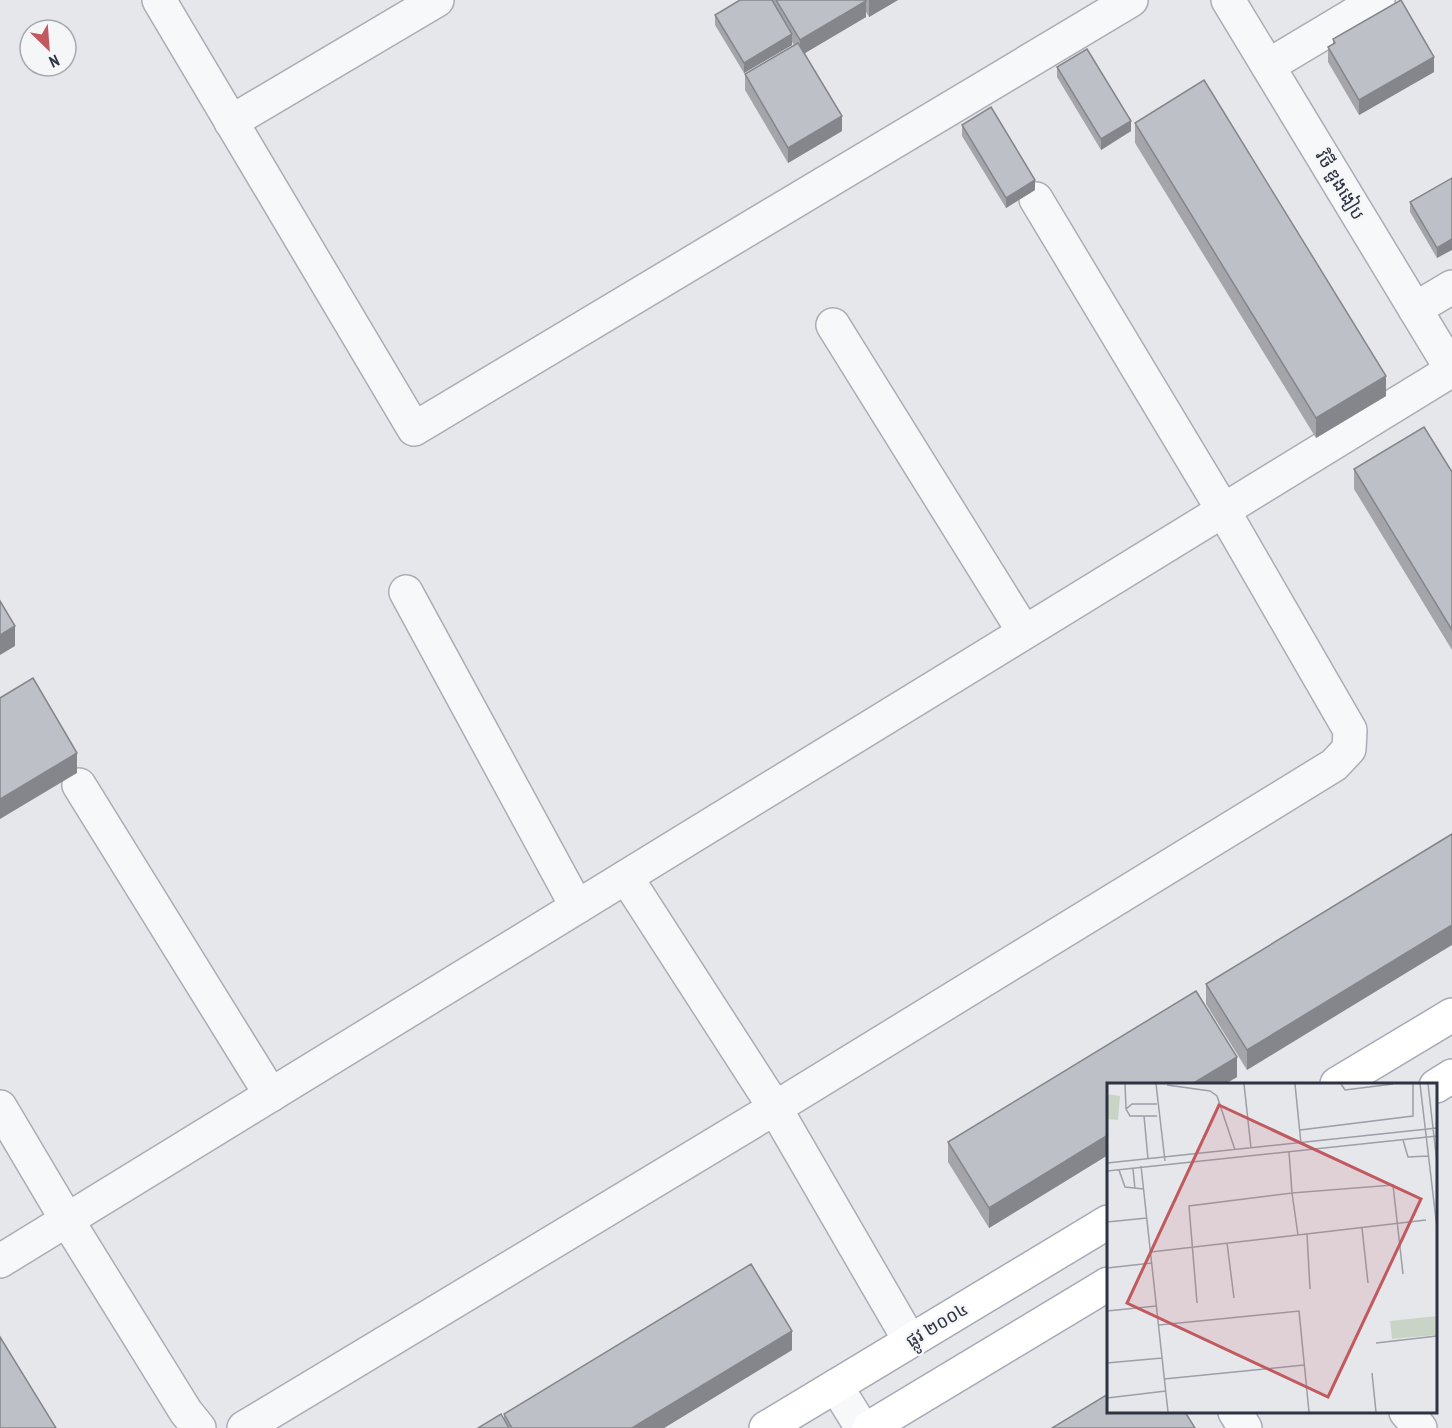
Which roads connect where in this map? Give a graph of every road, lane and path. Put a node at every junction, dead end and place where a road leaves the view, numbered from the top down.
1 (159, 0) edge
2 (437, 0) edge
3 (1131, 0) edge
4 (1228, 0) edge
5 (1378, 0) edge
6 (1268, 66) junction
7 (231, 122) junction
8 (1036, 199) dead end
9 (1452, 287) edge
10 (1415, 309) junction
11 (834, 325) dead end
12 (1452, 370) edge
13 (1223, 510) junction
14 (406, 592) dead end
15 (1024, 632) junction
16 (79, 785) dead end
17 (626, 876) junction
18 (577, 907) junction
19 (1452, 1015) edge
20 (1452, 1076) edge
21 (1339, 1083) edge
22 (1437, 1085) edge
23 (271, 1095) junction
24 (0, 1107) edge
25 (775, 1108) junction
26 (67, 1220) junction
27 (1107, 1223) edge
28 (0, 1261) edge
29 (1107, 1285) edge
30 (910, 1341) junction
31 (836, 1386) junction
32 (1236, 1413) edge
33 (1407, 1413) edge
34 (199, 1428) edge
35 (244, 1428) edge
36 (766, 1428) edge
37 (862, 1428) edge
38 (869, 1428) edge
39 (1245, 1428) edge
40 (1420, 1428) edge

1 - 7 street
2 - 7 street
3 - 7 street
4 - 6 street, វិថី ឌួងងៀប
5 - 6 street
6 - 10 street, វិថី ឌួងងៀប
8 - 13 street
9 - 10 street
10 - 12 street, វិថី ឌួងងៀប
11 - 15 street
12 - 13 street
13 - 15 street
13 - 25 street
14 - 18 street
15 - 17 street
16 - 23 street
17 - 18 street
17 - 25 street
18 - 23 street
19 - 21 main road
20 - 22 main road
23 - 26 street
24 - 26 street
25 - 30 street
25 - 35 street
26 - 28 street
26 - 34 street
27 - 30 main road, ផ្លូវ ២០០៤
29 - 38 main road
30 - 31 main road, ផ្លូវ ២០០៤
31 - 36 main road, ផ្លូវ ២០០៤
31 - 37 street
32 - 39 street
33 - 40 street

